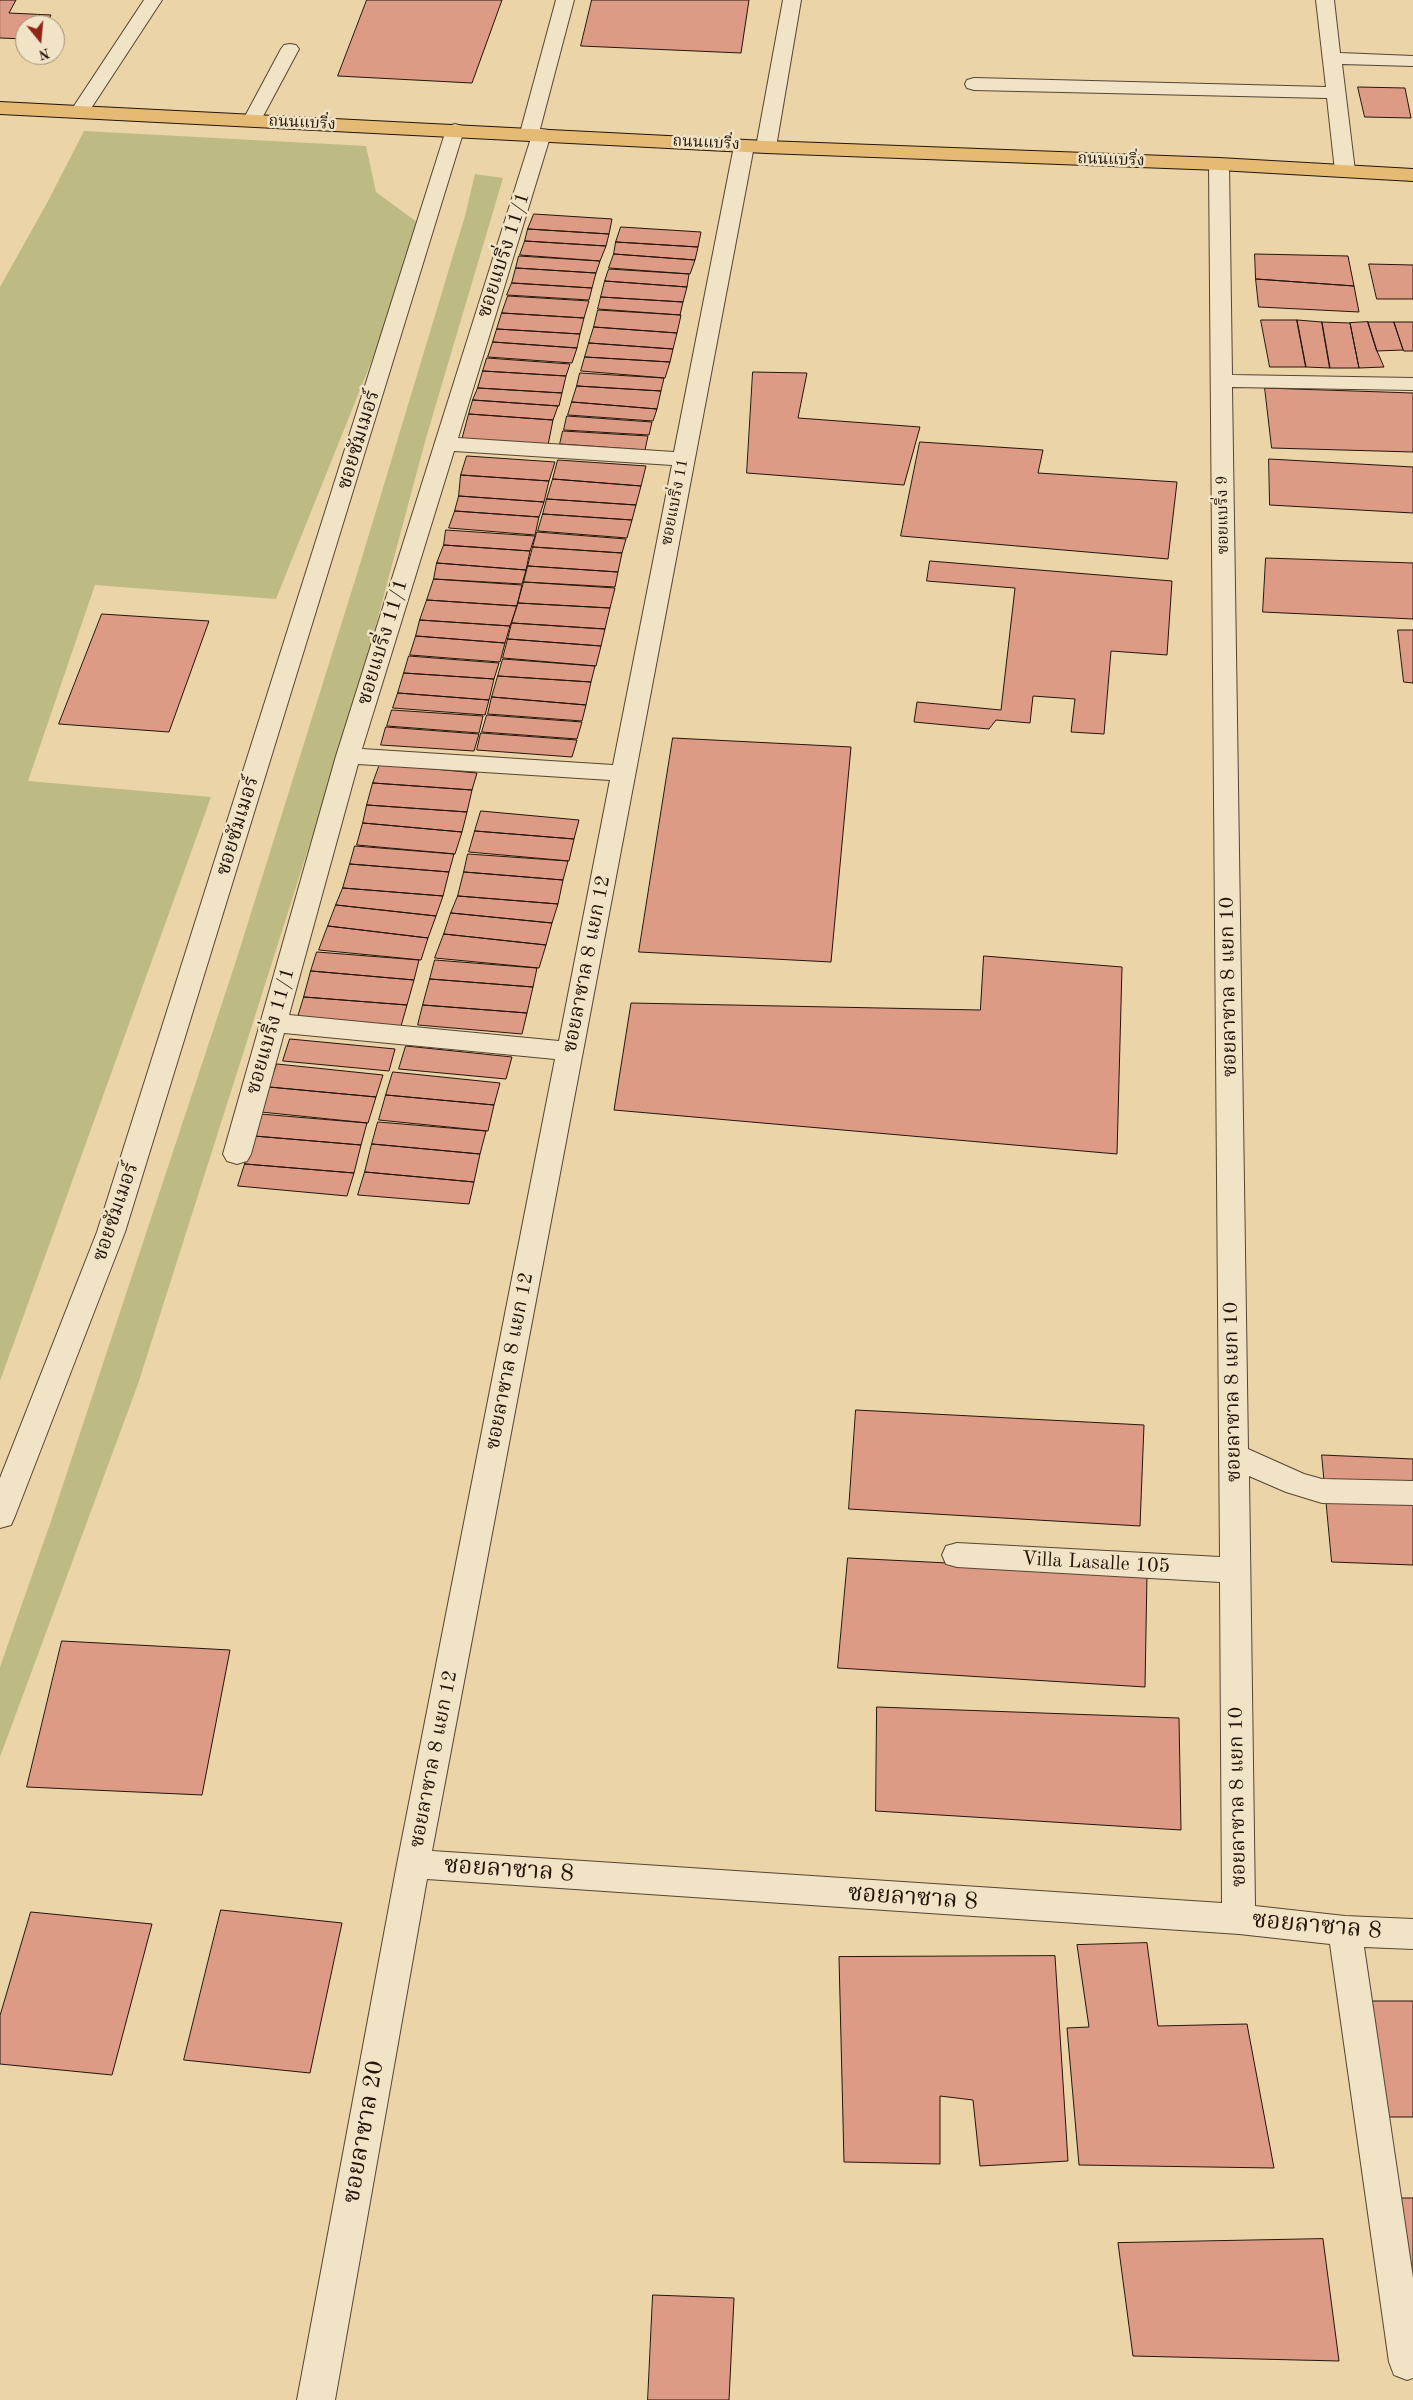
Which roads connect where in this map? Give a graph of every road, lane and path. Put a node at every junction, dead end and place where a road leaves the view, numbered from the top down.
1 (153, 0) edge
2 (565, 0) edge
3 (792, 0) edge
4 (1324, 0) edge
5 (290, 49) dead end
6 (1332, 58) junction
7 (1413, 61) edge
8 (974, 84) dead end
9 (1336, 93) junction
10 (0, 108) edge
11 (79, 112) junction
12 (252, 120) junction
13 (455, 130) junction
14 (536, 134) junction
15 (744, 146) junction
16 (766, 147) junction
17 (1219, 164) junction
18 (1345, 171) junction
19 (1413, 175) edge
20 (1222, 380) junction
21 (1413, 384) edge
22 (444, 444) junction
23 (683, 460) junction
24 (348, 756) junction
25 (623, 773) junction
26 (607, 859) joint
27 (1227, 865) joint
28 (274, 1023) junction
29 (570, 1050) junction
30 (237, 1154) dead end
31 (1234, 1456) junction
32 (1413, 1493) edge
33 (0, 1516) edge
34 (957, 1556) dead end
35 (1235, 1570) junction
36 (413, 1864) junction
37 (1239, 1919) junction
38 (1345, 1931) junction
39 (1413, 1934) edge
40 (1407, 2362) dead end
41 (316, 2400) edge

1 - 11 street
2 - 14 street, ซอยแบริ่ง 11/1
3 - 16 street
4 - 6 street
5 - 12 street
6 - 7 street
6 - 9 street
8 - 9 street
9 - 18 street
10 - 11 main road, ถนนแบริ่ง
11 - 12 main road, ถนนแบริ่ง
12 - 13 main road, ถนนแบริ่ง
13 - 14 main road, ถนนแบริ่ง
13 - 33 street, ซอยซัมเมอร์
14 - 15 main road, ถนนแบริ่ง
14 - 22 street, ซอยแบริ่ง 11/1
15 - 16 main road, ถนนแบริ่ง
15 - 23 street, ซอยแบริ่ง 11
16 - 17 main road, ถนนแบริ่ง
17 - 18 main road, ถนนแบริ่ง
17 - 20 street, ซอยแบริ่ง 9
18 - 19 main road, ถนนแบริ่ง
20 - 21 street
20 - 27 street, ซอยแบริ่ง 9
22 - 23 street
22 - 24 street, ซอยแบริ่ง 11/1
23 - 25 street, ซอยแบริ่ง 11
24 - 25 street
24 - 28 street, ซอยแบริ่ง 11/1
25 - 26 street, ซอยแบริ่ง 11
26 - 29 street, ซอยลาซาล 8 แยก 12
27 - 31 street, ซอยลาซาล 8 แยก 10
28 - 29 street
28 - 30 street, ซอยแบริ่ง 11/1
29 - 36 street, ซอยลาซาล 8 แยก 12
31 - 32 street
31 - 35 street, ซอยลาซาล 8 แยก 10
34 - 35 street, Villa Lasalle 105
35 - 37 street, ซอยลาซาล 8 แยก 10
36 - 37 street, ซอยลาซาล 8
36 - 41 street, ซอยลาซาล 20
37 - 38 street, ซอยลาซาล 8
38 - 39 street, ซอยลาซาล 8
38 - 40 street

